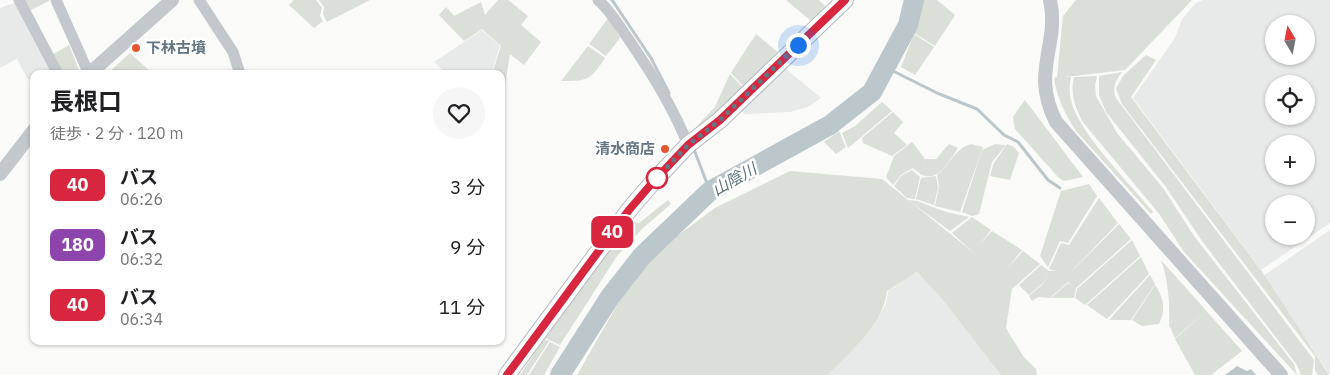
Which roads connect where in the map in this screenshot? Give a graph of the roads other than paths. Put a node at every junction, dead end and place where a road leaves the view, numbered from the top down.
1 (19, 0) edge
2 (56, 0) edge
3 (172, 0) edge
4 (199, 0) edge
5 (598, 0) edge
6 (845, 0) edge
7 (1050, 0) edge
8 (56, 70) edge
9 (87, 70) edge
10 (93, 70) edge
11 (239, 70) edge
12 (30, 135) edge
13 (688, 145) junction
14 (0, 174) edge
15 (507, 375) edge
16 (1281, 375) edge

1 - 8 street
2 - 9 street
3 - 10 street
4 - 11 street
5 - 13 street
6 - 13 main road
7 - 16 street
12 - 14 street
13 - 15 main road

